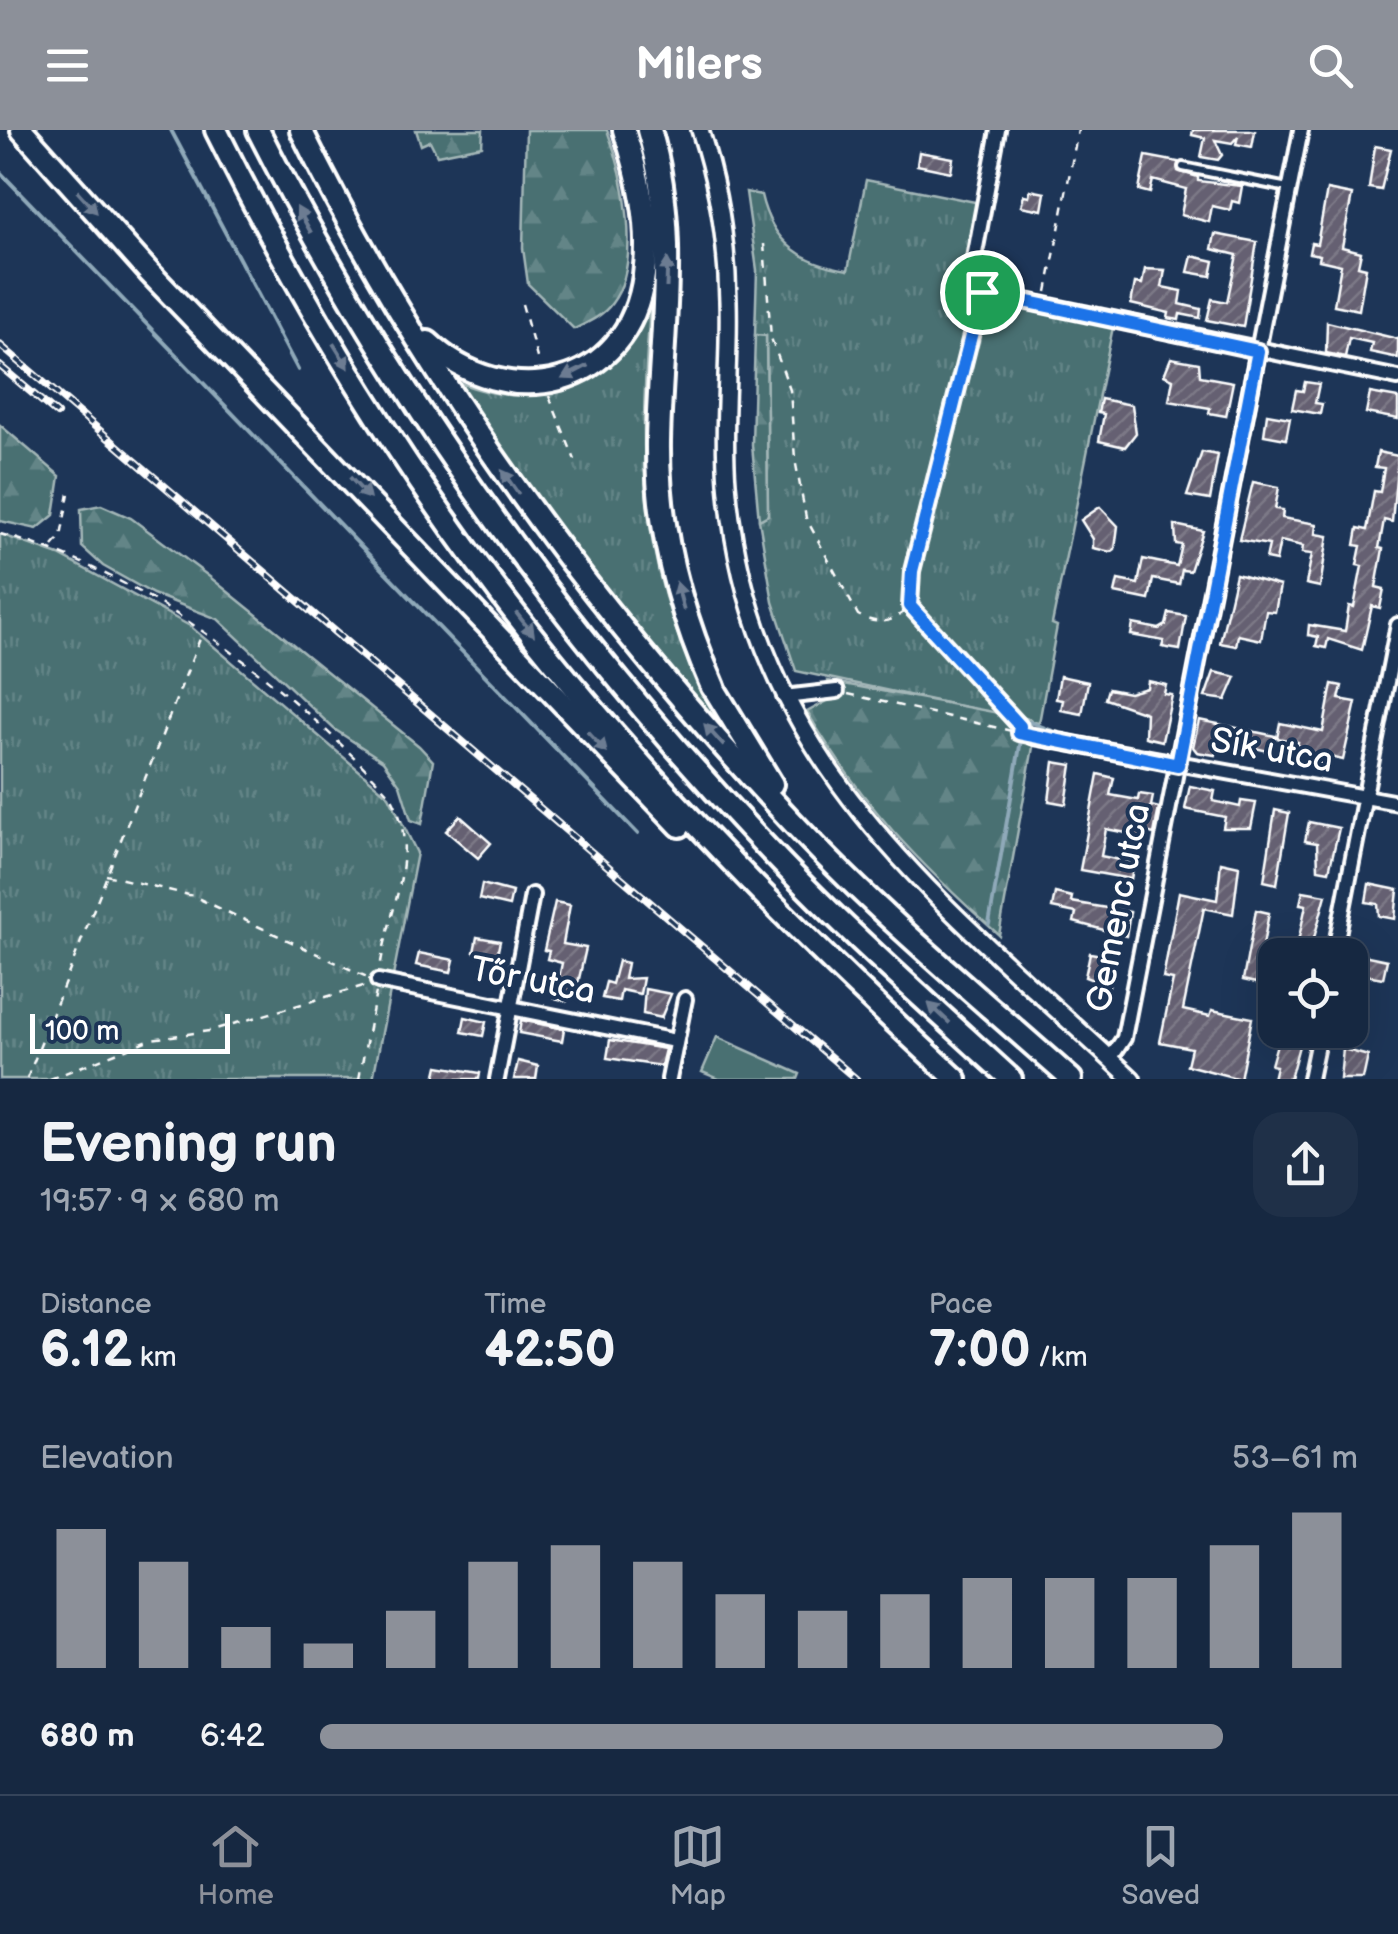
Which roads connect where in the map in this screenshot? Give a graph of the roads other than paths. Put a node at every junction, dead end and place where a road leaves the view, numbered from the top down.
1 (22, 130) edge
2 (216, 130) edge
3 (258, 130) edge
4 (301, 130) edge
5 (624, 130) edge
6 (648, 130) edge
7 (700, 130) edge
8 (998, 130) edge
9 (1301, 130) edge
10 (1183, 167) dead end
11 (1289, 188) junction
12 (402, 316) junction
13 (1258, 351) junction
14 (1398, 378) edge
15 (1398, 625) edge
16 (714, 687) joint
17 (837, 691) road end
18 (784, 696) junction
19 (1034, 737) road end
20 (1178, 765) junction
21 (1365, 796) junction
22 (1398, 803) edge
23 (748, 879) junction
24 (854, 882) junction
25 (532, 895) dead end
26 (1337, 938) edge
27 (378, 981) road end
28 (685, 999) dead end
29 (510, 1006) junction
30 (675, 1041) junction
31 (1316, 1048) edge
32 (1110, 1059) junction
33 (496, 1079) edge
34 (669, 1079) edge
35 (956, 1079) edge
36 (1011, 1079) edge
37 (1071, 1079) edge
38 (1132, 1079) edge
39 (1310, 1079) edge

1 -> 23 highway
2 -> 23 highway
36 -> 3 highway
4 - 12 highway
5 -> 12 highway
16 -> 6 highway
7 - 18 street
8 - 13 street
9 - 11 street, Gemenc utca
10 - 11 lane
11 - 13 street, Gemenc utca
24 -> 12 highway
13 - 14 street
13 - 20 street, Gemenc utca
15 - 21 street
16 - 24 highway
17 - 18 street
18 - 32 street
19 - 20 street, Sík utca
20 - 21 street, Sík utca
20 - 32 street, Gemenc utca
21 - 22 street, Sík utca
21 - 26 street
23 - 35 highway
24 - 37 highway
25 - 29 street
27 - 29 street, Tőr utca
28 - 30 street
29 - 30 street, Tőr utca
29 - 33 street
30 - 34 street
31 - 39 street
32 - 38 street

